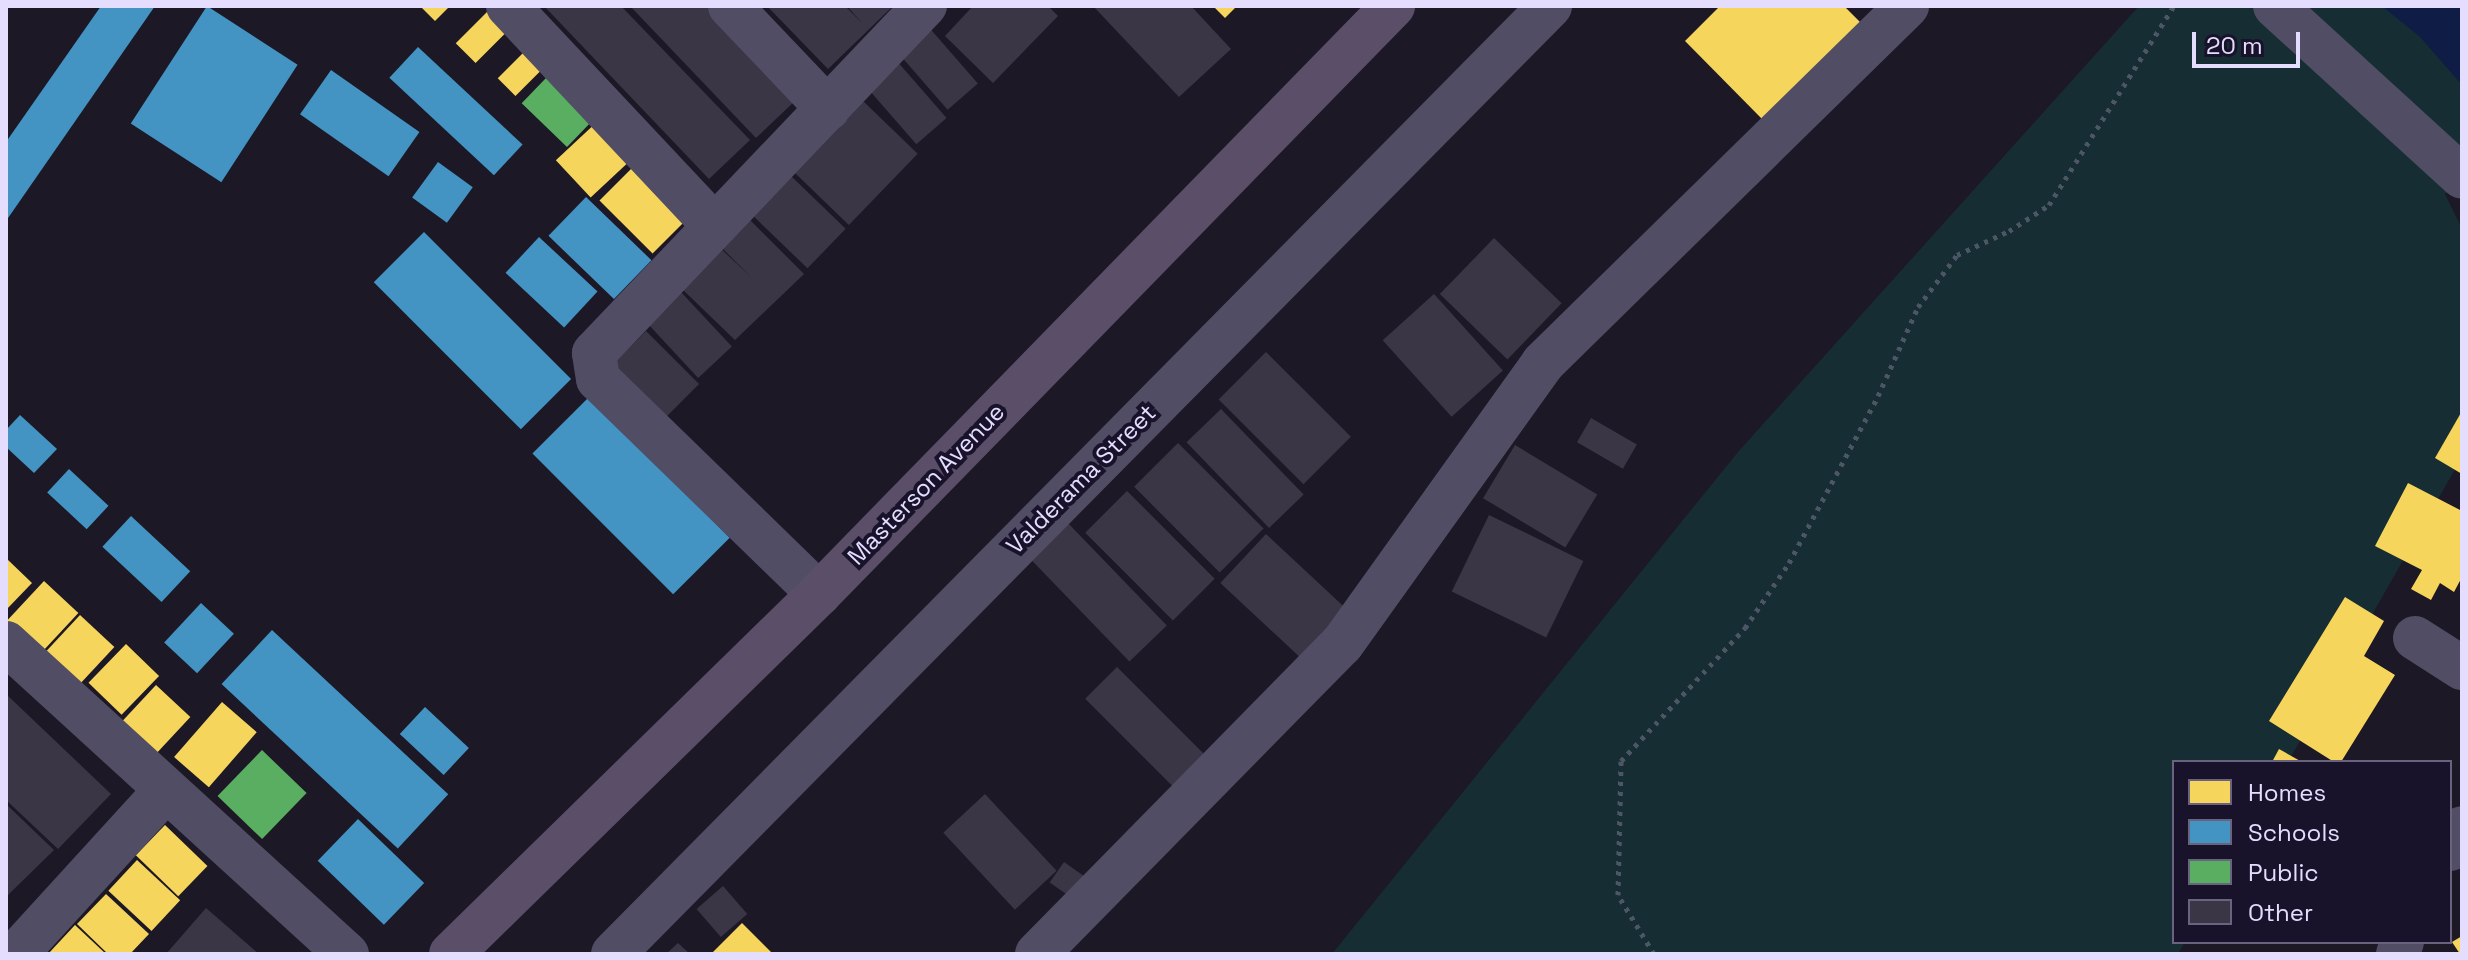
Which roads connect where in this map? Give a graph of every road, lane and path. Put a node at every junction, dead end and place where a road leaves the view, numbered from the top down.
1 (508, 6) edge
2 (730, 6) edge
3 (925, 6) edge
4 (1393, 6) edge
5 (1550, 6) edge
6 (1907, 6) edge
7 (2174, 6) edge
8 (2275, 6) edge
9 (828, 109) junction
10 (2462, 177) edge
11 (714, 225) junction
12 (819, 594) junction
13 (2415, 638) dead end
14 (6, 643) edge
15 (2462, 668) edge
16 (165, 791) junction
17 (2462, 828) edge
18 (2452, 846) edge
19 (15, 943) edge
20 (347, 954) edge
21 (451, 954) edge
22 (613, 954) edge
23 (1037, 954) edge
24 (1654, 954) edge

1 - 11 street
2 - 9 street
3 - 9 street
4 - 12 main road, Masterson Avenue
5 - 22 street, Valderama Street
6 - 23 street
7 - 24 path
8 - 10 street
9 - 11 street
11 - 12 street
12 - 21 main road, Masterson Avenue
13 - 15 street
14 - 16 street
16 - 19 street
16 - 20 street
17 - 18 street

